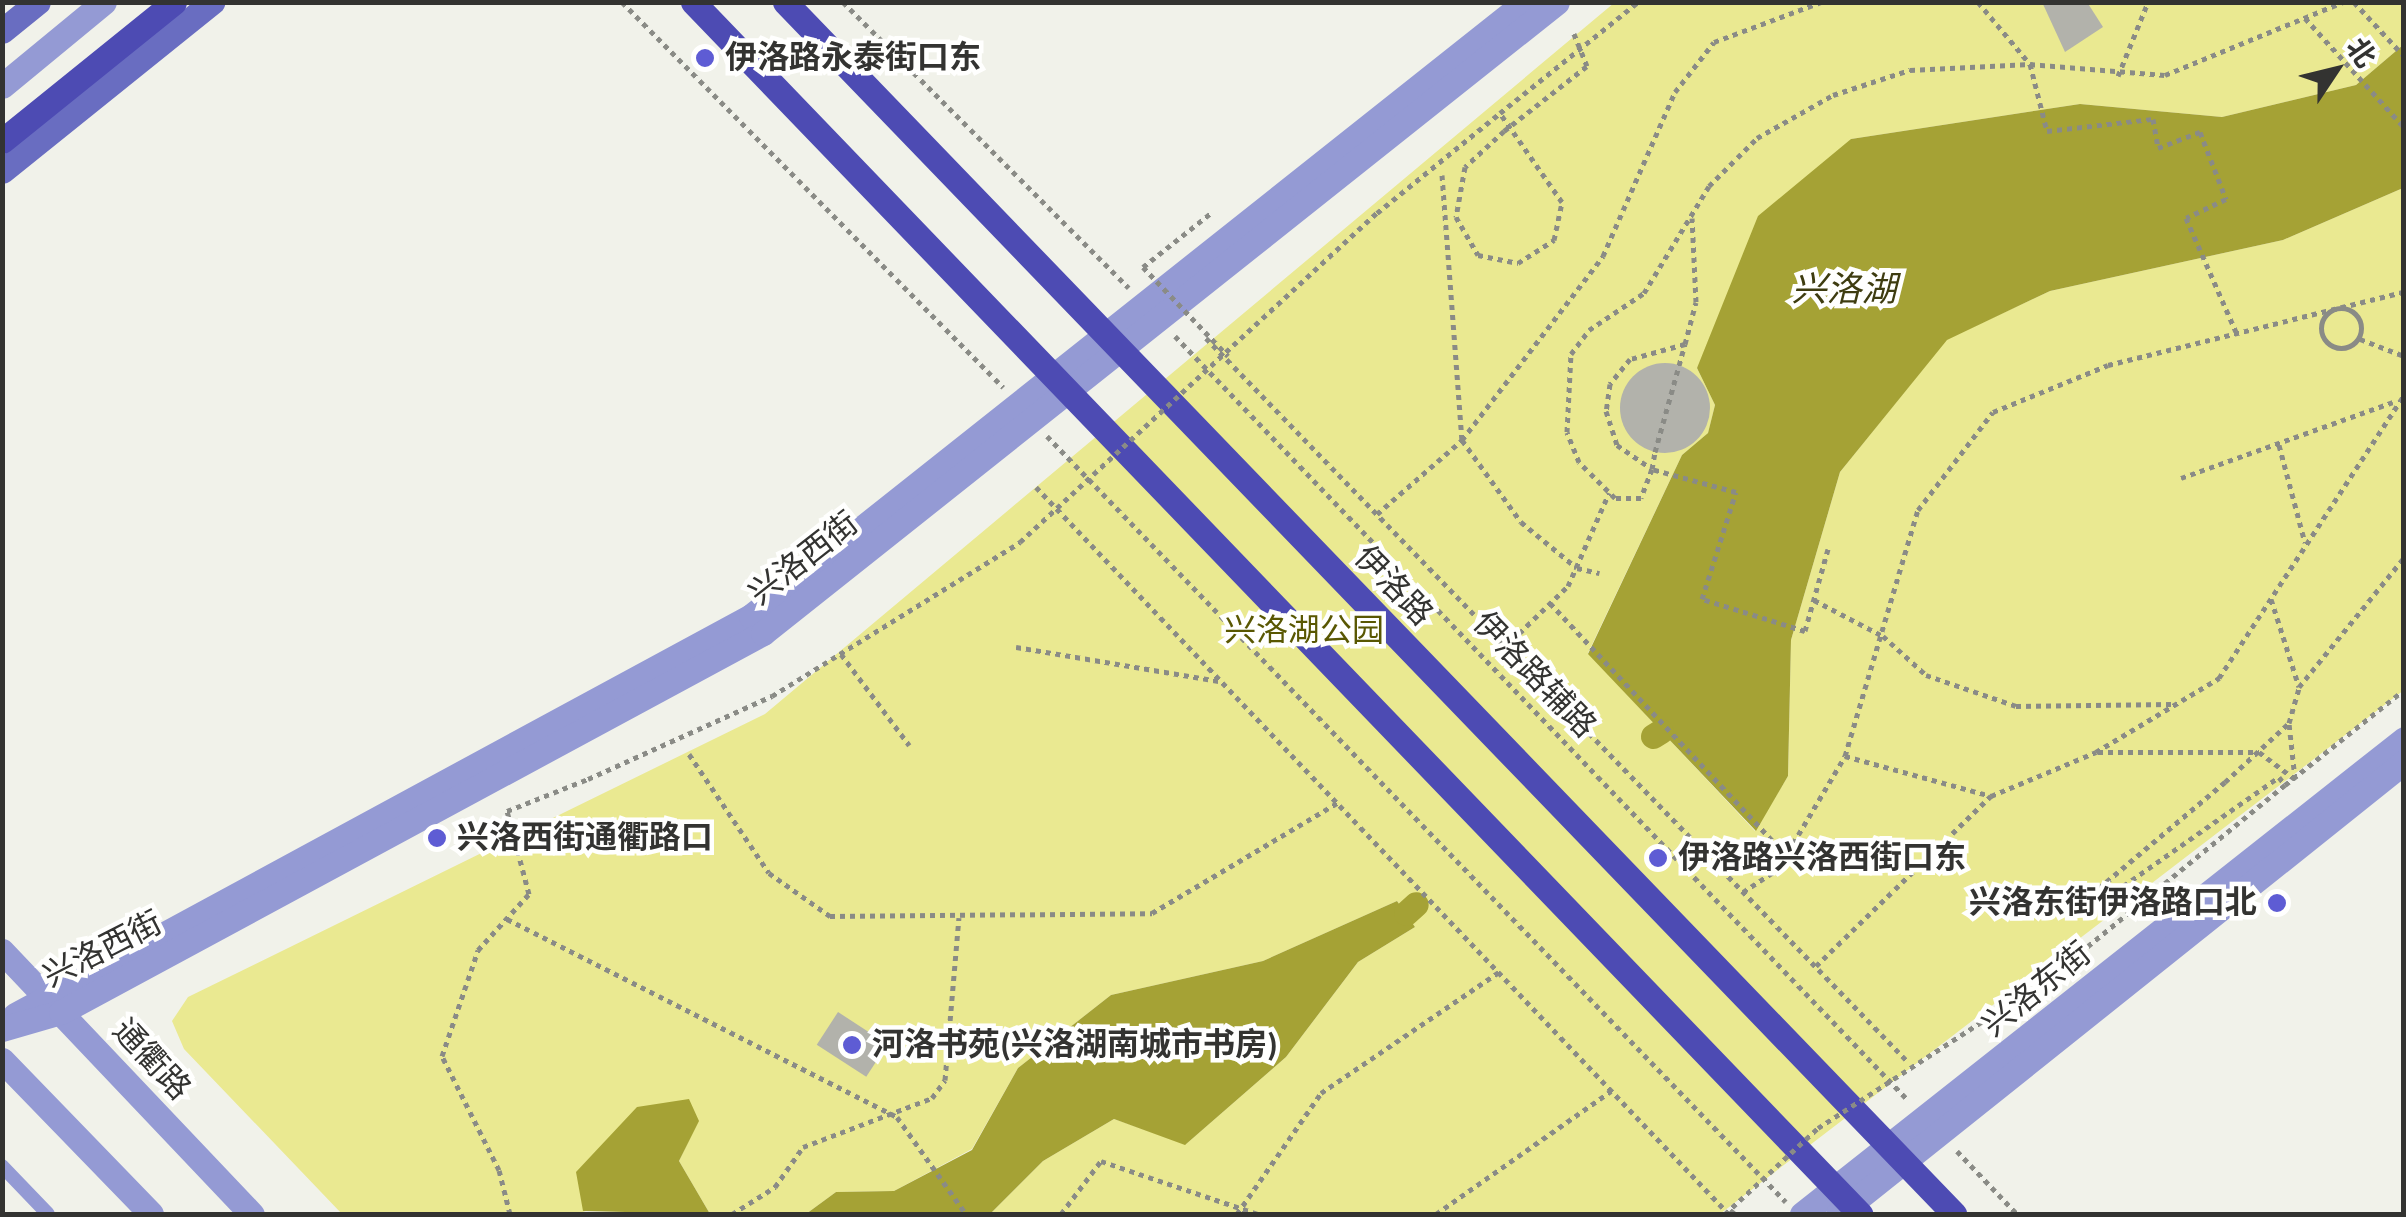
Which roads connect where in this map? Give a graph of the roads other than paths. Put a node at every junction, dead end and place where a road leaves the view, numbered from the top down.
1 (38, 2) edge
2 (104, 2) edge
3 (174, 2) edge
4 (212, 2) edge
5 (693, 2) edge
6 (784, 2) edge
7 (1525, 2) edge
8 (1558, 2) edge
9 (2, 31) edge
10 (2, 86) edge
11 (2, 141) edge
12 (2, 171) edge
13 (1156, 316) junction
14 (1117, 347) junction
15 (1067, 384) junction
16 (2404, 739) edge
17 (2404, 762) edge
18 (2, 951) edge
19 (53, 1004) junction
20 (2, 1025) edge
21 (2, 1060) edge
22 (1934, 1127) junction
23 (1897, 1154) junction
24 (5, 1172) edge
25 (1846, 1206) edge
26 (48, 1214) edge
27 (151, 1214) edge
28 (252, 1214) edge
29 (1800, 1214) edge
30 (1954, 1214) edge

1 - 9 main road
2 - 10 street
3 - 11 main road
4 - 12 main road
5 - 15 main road
6 - 14 main road, 伊洛路
7 - 13 street, 兴洛西街
8 - 13 street, 兴洛西街
13 - 14 street, 兴洛西街
14 - 15 street, 兴洛西街
14 - 23 main road, 伊洛路
15 - 19 street, 兴洛西街
15 - 25 main road
16 - 22 street, 兴洛东街
17 - 22 street, 兴洛东街
18 - 19 street, 通衢路
19 - 20 street, 兴洛西街
19 - 28 street, 通衢路
21 - 27 street
22 - 23 street, 兴洛东街
23 - 25 street, 兴洛东街
23 - 30 main road, 伊洛路
24 - 26 lane
25 - 29 street, 兴洛东街

